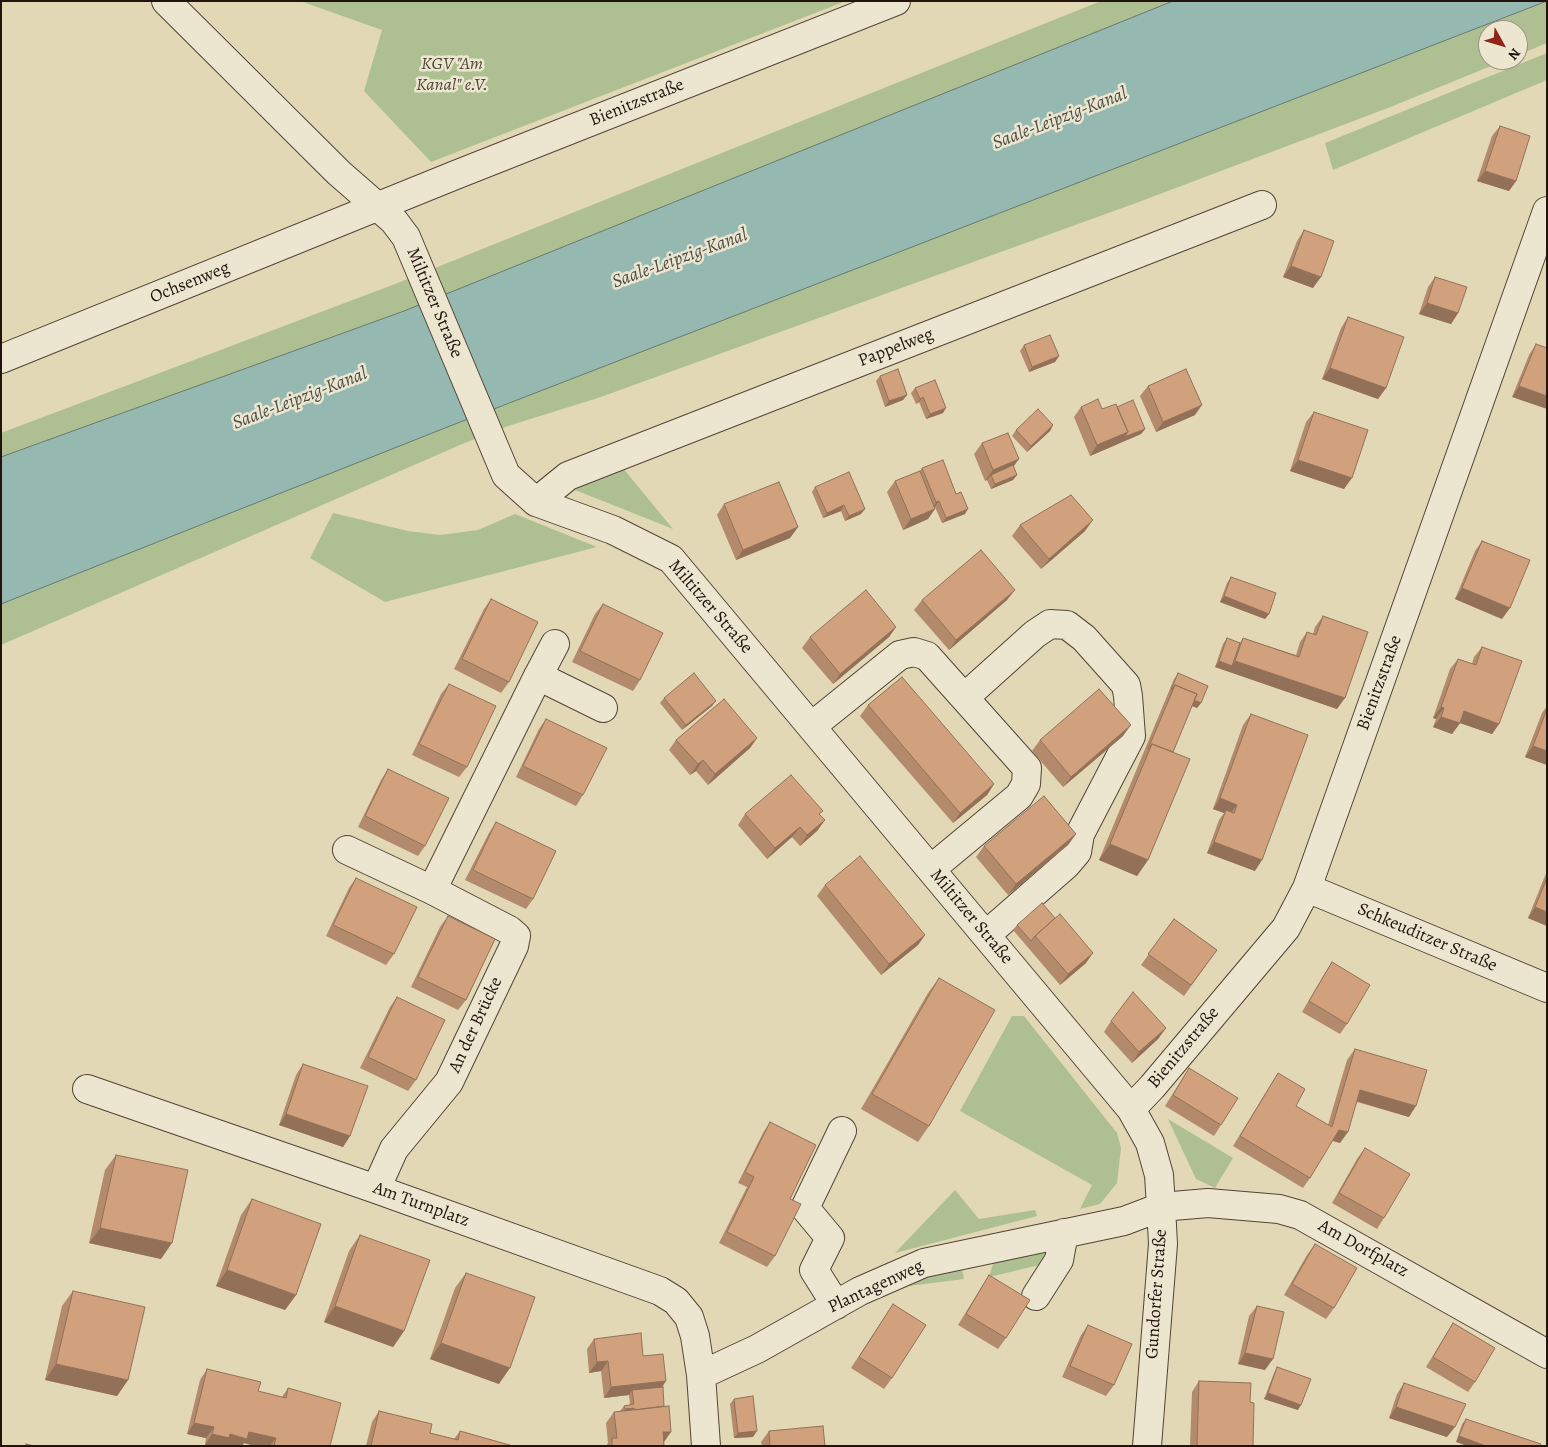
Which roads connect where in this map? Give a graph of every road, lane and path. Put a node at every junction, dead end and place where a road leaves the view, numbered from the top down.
1 (166, 1) edge
2 (896, 1) edge
3 (1262, 204) dead end
4 (379, 207) junction
5 (1547, 211) edge
6 (1, 359) edge
7 (536, 502) junction
8 (556, 644) dead end
9 (538, 676) junction
10 (965, 696) junction
11 (603, 708) dead end
12 (812, 726) junction
13 (347, 850) dead end
14 (931, 869) junction
15 (1307, 888) junction
16 (432, 890) junction
17 (986, 935) junction
18 (1547, 988) edge
19 (86, 1089) dead end
20 (1131, 1109) junction
21 (842, 1131) dead end
22 (1150, 1143) joint
23 (376, 1189) junction
24 (1161, 1207) junction
25 (1064, 1233) junction
26 (1036, 1296) dead end
27 (836, 1305) junction
28 (1547, 1354) edge
29 (701, 1375) junction
30 (706, 1446) edge
31 (1147, 1446) edge

1 - 4 street, Miltitzer Straße
2 - 4 street, Bienitzstraße
3 - 7 street, Pappelweg
4 - 6 street, Ochsenweg
4 - 7 street, Miltitzer Straße
5 - 15 street, Bienitzstraße
7 - 12 street, Miltitzer Straße
8 - 9 street
9 - 11 street
9 - 16 street
10 - 12 street
10 - 14 street
10 - 17 street
12 - 14 street, Miltitzer Straße
13 - 16 street, An der Brücke
14 - 17 street, Miltitzer Straße
15 - 18 street, Schkeuditzer Straße
15 - 20 street, Bienitzstraße
16 - 23 street, An der Brücke
17 - 20 street, Miltitzer Straße
19 - 23 street, Am Turnplatz
20 - 22 street, Miltitzer Straße
21 - 27 street
22 - 24 street, Gundorfer Straße
23 - 29 street, Am Turnplatz
24 - 25 street, Plantagenweg
24 - 28 street, Am Dorfplatz
24 - 31 street, Gundorfer Straße
25 - 26 street
25 - 27 street, Plantagenweg
27 - 29 street, Plantagenweg
29 - 30 street

